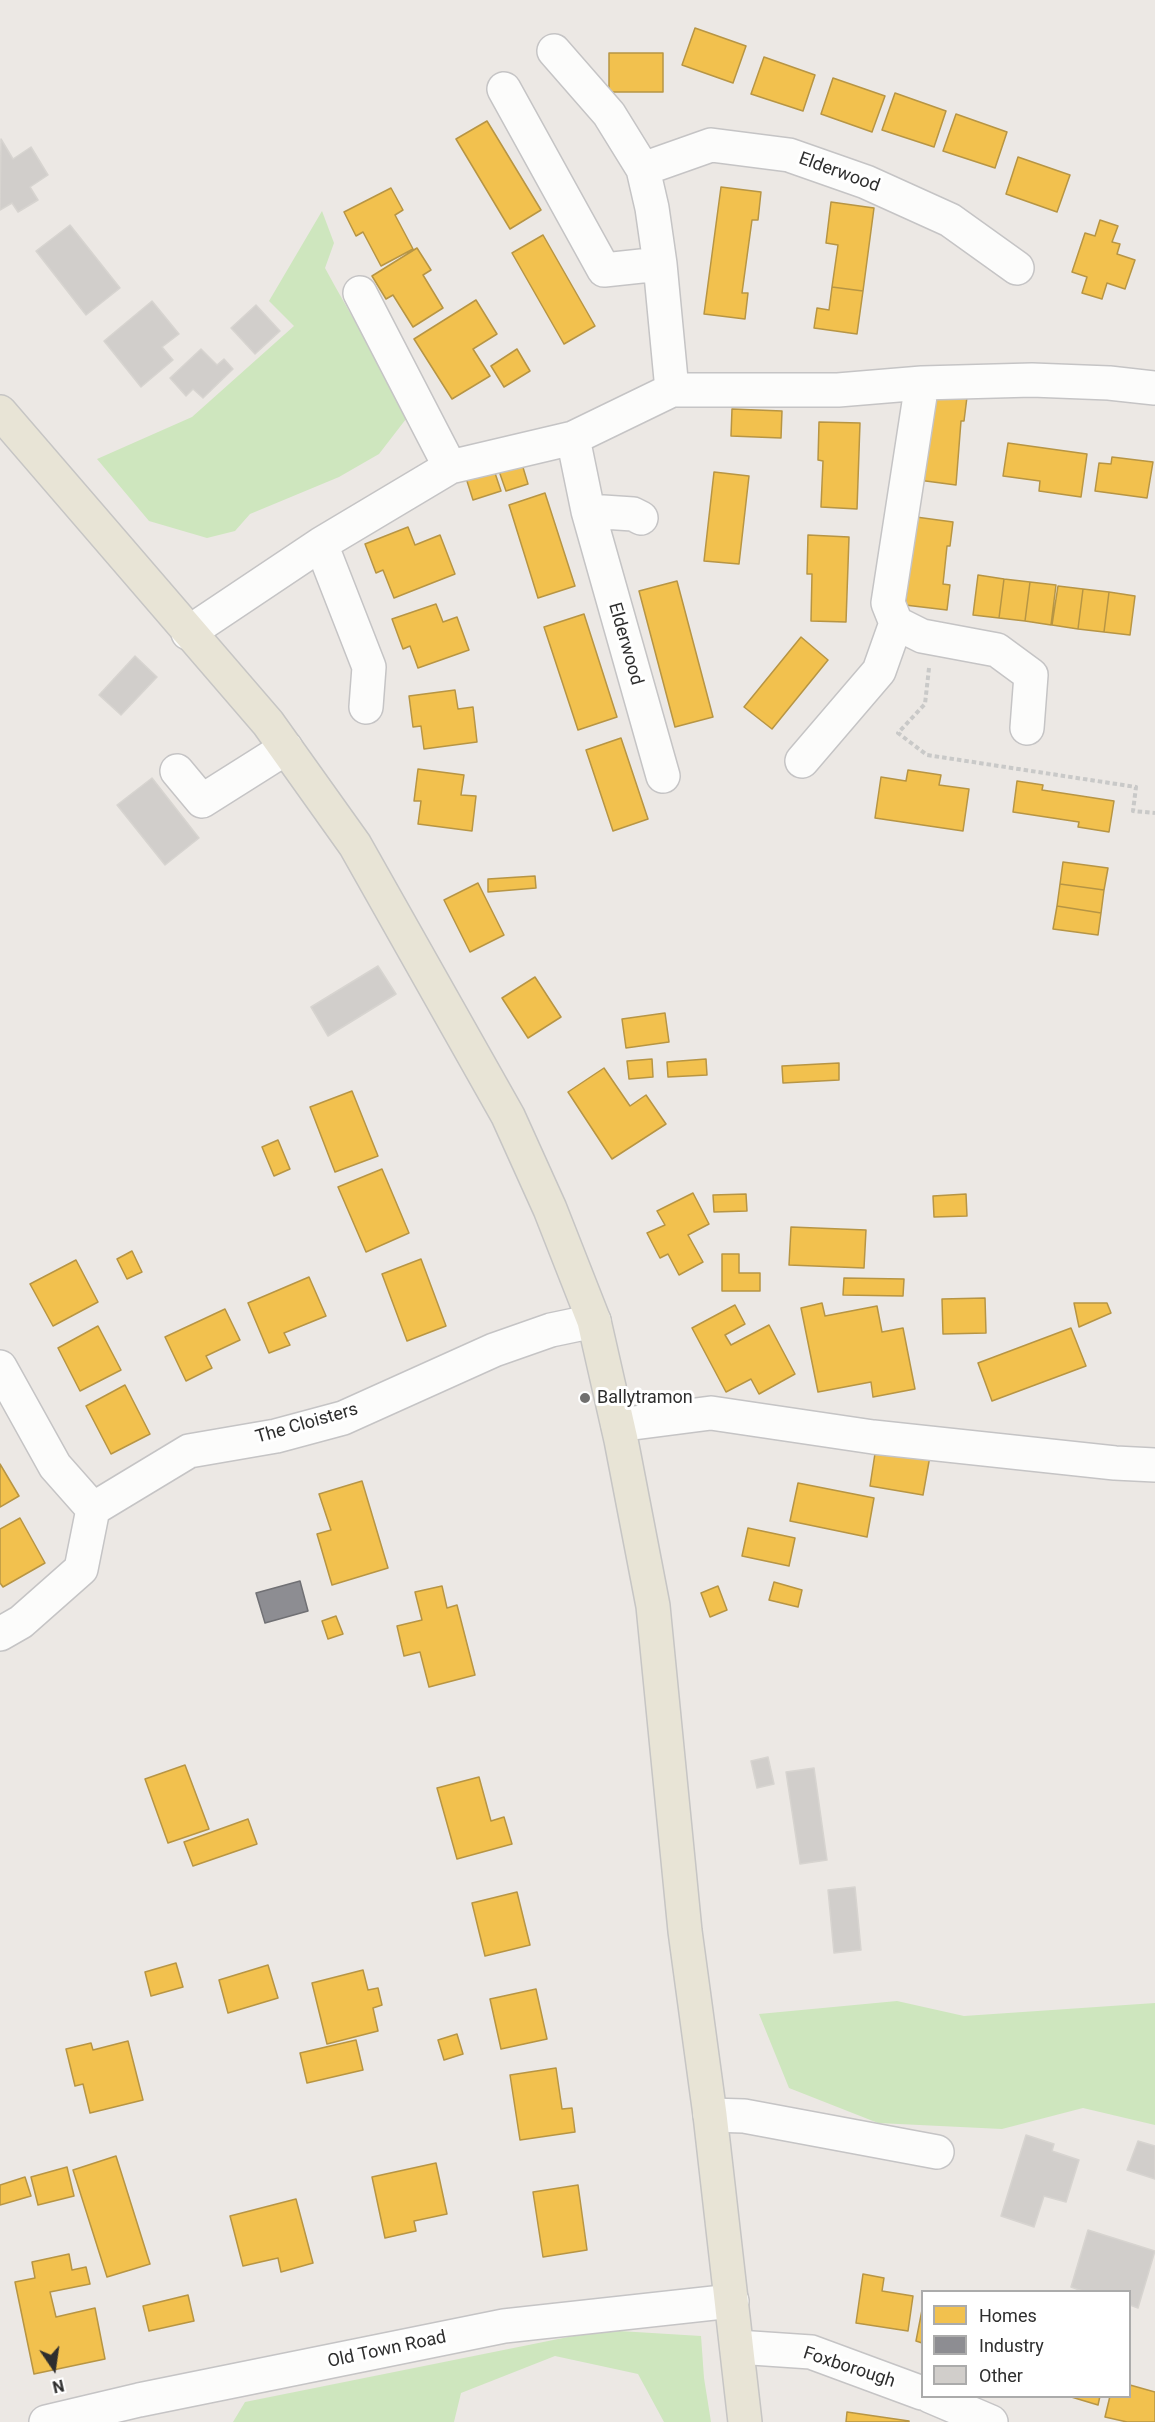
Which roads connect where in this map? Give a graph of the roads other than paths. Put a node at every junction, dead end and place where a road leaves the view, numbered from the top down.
1 (554, 51) dead end
2 (504, 89) dead end
3 (643, 169) junction
4 (660, 264) junction
5 (1017, 268) dead end
6 (360, 293) dead end
7 (922, 383) junction
8 (1155, 388) edge
9 (672, 390) junction
10 (0, 412) edge
11 (573, 438) junction
12 (450, 467) junction
13 (588, 511) junction
14 (641, 518) dead end
15 (321, 544) junction
16 (896, 622) junction
17 (189, 633) junction
18 (366, 707) dead end
19 (1027, 728) dead end
20 (286, 748) junction
21 (802, 761) dead end
22 (177, 771) dead end
23 (663, 776) dead end
24 (594, 1321) junction
25 (0, 1367) edge
26 (618, 1425) junction
27 (1155, 1465) edge
28 (93, 1509) junction
29 (0, 1634) edge
30 (710, 2115) junction
31 (937, 2152) dead end
32 (732, 2301) junction
33 (737, 2347) junction
34 (921, 2393) edge
35 (932, 2398) edge
36 (46, 2422) edge
37 (745, 2422) edge
38 (991, 2422) edge

1 - 3 street
2 - 4 street
3 - 4 street
3 - 5 street, Elderwood
4 - 9 street
6 - 12 street
7 - 8 street
7 - 9 street
7 - 16 street
9 - 11 street
10 - 17 main road
11 - 12 street
11 - 13 street, Elderwood
12 - 15 street
13 - 14 street
13 - 23 street, Elderwood
15 - 17 street
15 - 18 street
16 - 19 street
16 - 21 street
17 - 20 main road
20 - 22 street
20 - 24 main road
24 - 26 main road
24 - 28 street, The Cloisters
25 - 28 street
26 - 27 street
26 - 30 main road
28 - 29 street
30 - 31 street
30 - 32 main road
32 - 33 main road
32 - 36 street, Old Town Road
33 - 34 street, Foxborough
33 - 37 main road
35 - 38 street

